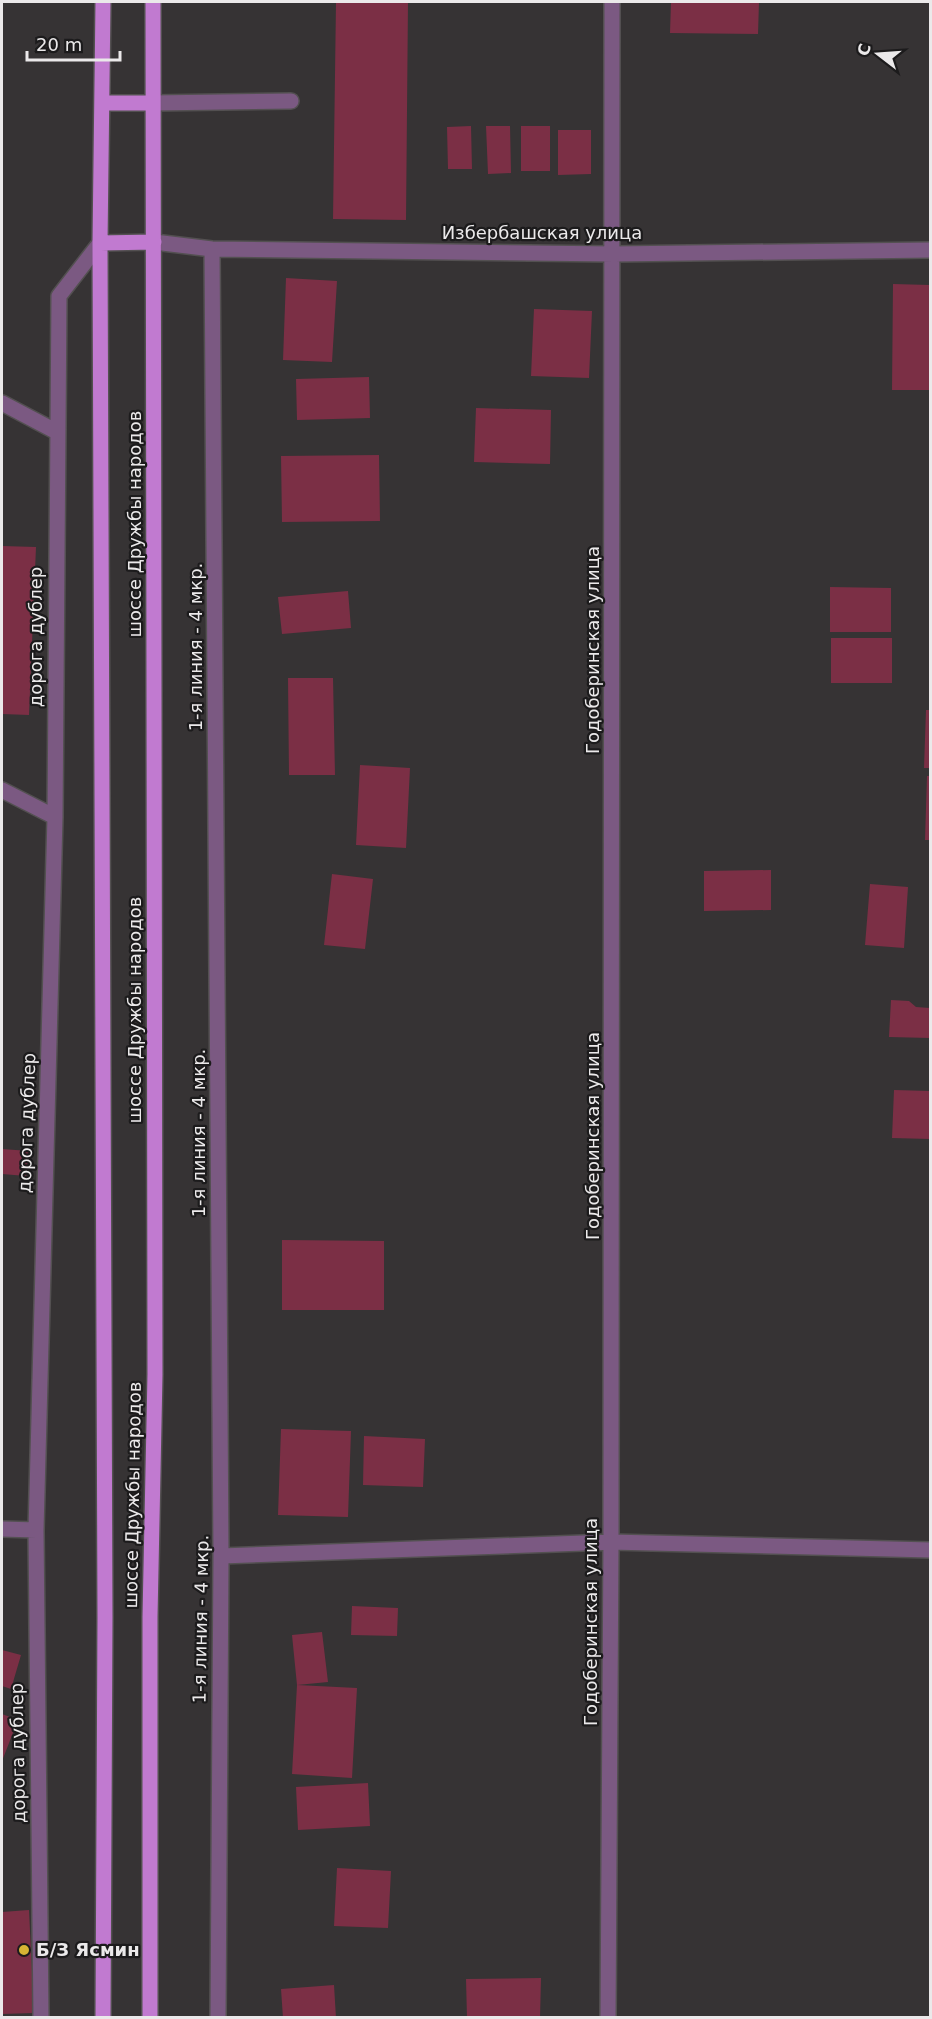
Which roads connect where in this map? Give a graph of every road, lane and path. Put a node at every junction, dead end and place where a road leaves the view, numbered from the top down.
1 (103, 2) edge
2 (153, 2) edge
3 (612, 2) edge
4 (291, 101) dead end
5 (102, 103) junction
6 (153, 103) junction
7 (154, 242) junction
8 (100, 243) junction
9 (212, 249) junction
10 (930, 250) edge
11 (614, 254) junction
12 (2, 404) edge
13 (57, 432) junction
14 (2, 790) edge
15 (55, 817) junction
16 (2, 1529) edge
17 (36, 1530) junction
18 (611, 1542) junction
19 (930, 1550) edge
20 (221, 1556) junction
21 (41, 2018) edge
22 (104, 2018) edge
23 (150, 2018) edge
24 (218, 2018) edge
25 (608, 2018) edge

1 - 5 main road
2 - 6 main road, шоссе Дружбы народов
3 - 11 street, Годоберинская улица
4 - 6 street
5 - 6 main road
5 - 8 main road
6 - 7 main road, шоссе Дружбы народов
7 - 8 main road
7 - 9 street, Избербашская улица
7 - 23 main road, шоссе Дружбы народов
8 - 13 street, дорога дублер
8 - 22 main road
9 - 11 street, Избербашская улица
9 - 20 street, 1-я линия - 4 мкр.
10 - 11 street, Избербашская улица
11 - 18 street, Годоберинская улица
12 - 13 street
13 - 15 street, дорога дублер
14 - 15 street
15 - 17 street, дорога дублер
16 - 17 street
17 - 21 street, дорога дублер
18 - 19 street
18 - 20 street
18 - 25 street, Годоберинская улица
20 - 24 street, 1-я линия - 4 мкр.

